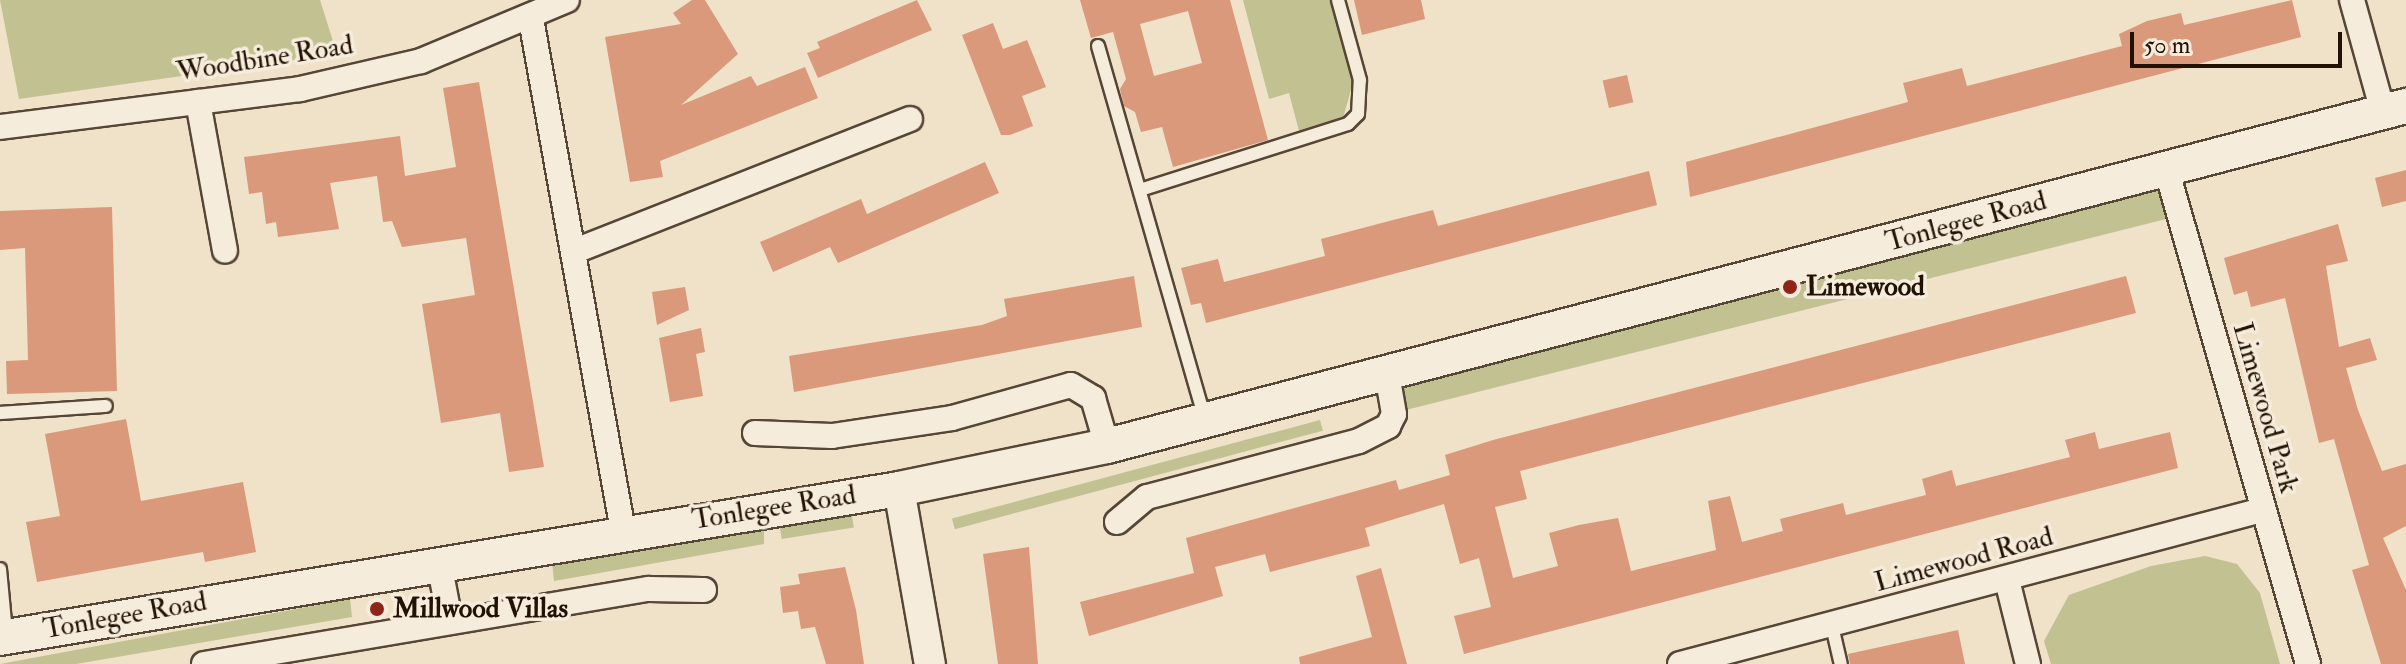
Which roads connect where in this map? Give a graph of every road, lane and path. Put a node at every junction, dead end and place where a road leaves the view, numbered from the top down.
1 (567, 0) edge
2 (1338, 0) edge
3 (2352, 0) edge
4 (531, 19) junction
5 (1098, 46) dead end
6 (198, 102) junction
7 (2395, 109) edge
8 (910, 119) dead end
9 (0, 127) edge
10 (2166, 168) junction
11 (1140, 190) junction
12 (225, 251) dead end
13 (575, 251) junction
14 (1387, 374) junction
15 (106, 406) dead end
16 (0, 413) edge
17 (1206, 421) junction
18 (755, 433) dead end
19 (1107, 446) junction
20 (899, 489) junction
21 (2262, 510) junction
22 (1117, 522) dead end
23 (623, 531) junction
24 (439, 563) junction
25 (0, 569) edge
26 (2007, 580) junction
27 (704, 590) dead end
28 (450, 620) junction
29 (1832, 626) junction
30 (3, 637) edge
31 (204, 664) edge
32 (930, 664) edge
33 (1680, 664) edge
34 (1841, 664) edge
35 (2028, 664) edge
36 (2308, 664) edge

1 - 4 street, Woodbine Road
2 - 11 lane
3 - 7 street
4 - 6 street, Woodbine Road
4 - 13 street
5 - 11 lane
6 - 9 street, Woodbine Road
6 - 12 street
7 - 10 main road, Tonlegee Road
8 - 13 street
10 - 14 main road, Tonlegee Road
10 - 21 street, Limewood Park
11 - 17 lane
13 - 23 street
14 - 17 main road, Tonlegee Road
14 - 22 street
15 - 16 lane
17 - 19 main road, Tonlegee Road
18 - 19 street
19 - 20 main road, Tonlegee Road
20 - 23 main road, Tonlegee Road
20 - 32 street
21 - 26 street, Limewood Road
21 - 36 street, Limewood Park
23 - 24 main road, Tonlegee Road
24 - 28 street
24 - 30 main road, Tonlegee Road
25 - 30 lane
26 - 29 street, Limewood Road
26 - 35 street
27 - 28 street
28 - 31 street
29 - 33 street, Limewood Road
29 - 34 lane

